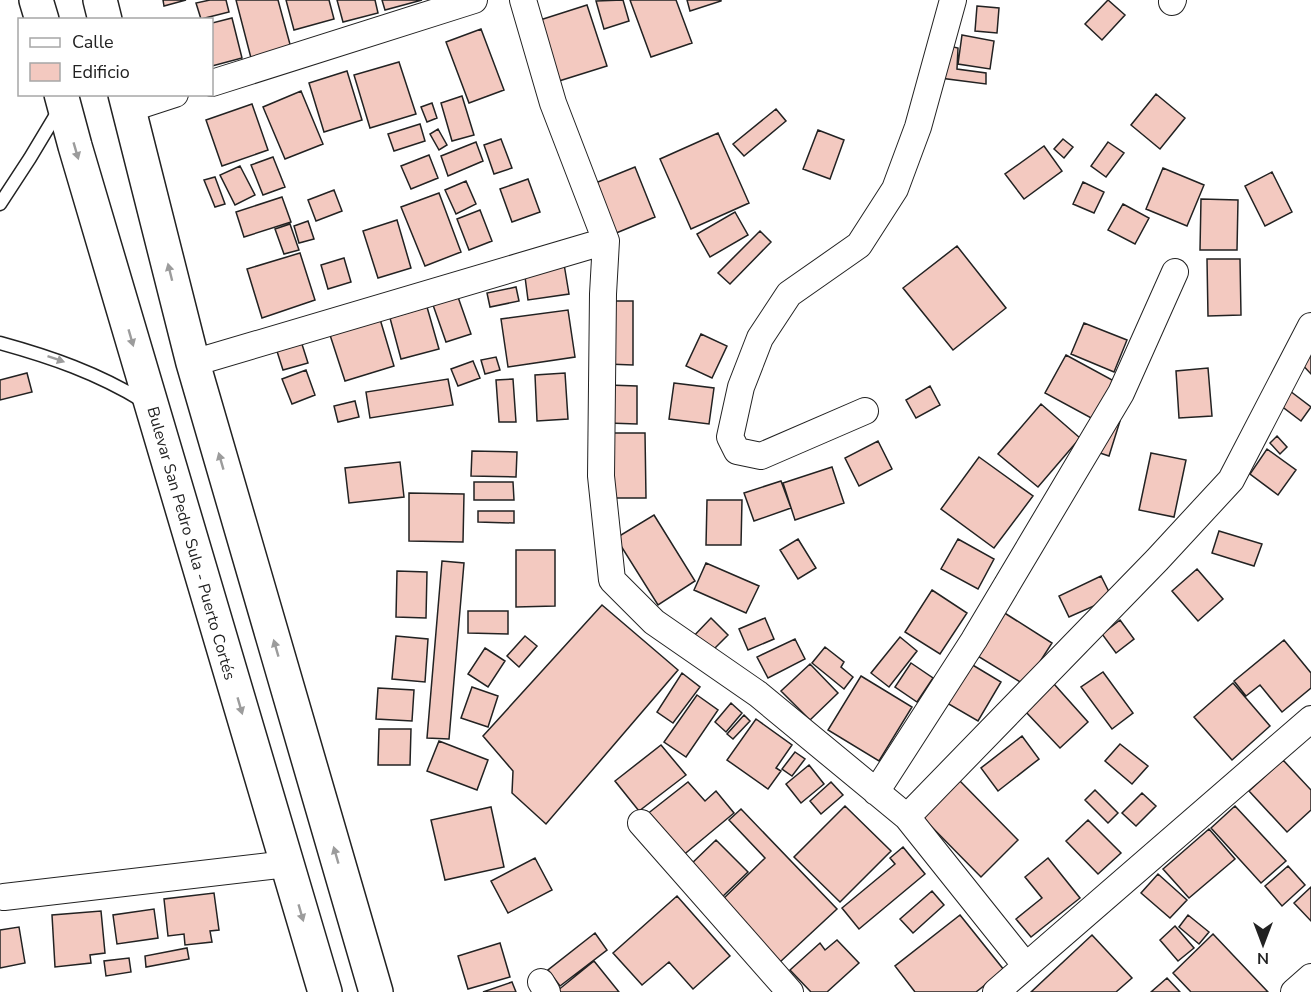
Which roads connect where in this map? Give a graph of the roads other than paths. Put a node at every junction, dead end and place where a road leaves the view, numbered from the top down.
1 (36, 0) edge
2 (100, 0) edge
3 (474, 0) edge
4 (523, 0) edge
5 (953, 0) edge
6 (41, 18) edge
7 (104, 18) edge
8 (213, 83) edge
9 (154, 96) edge
10 (62, 98) edge
11 (123, 99) edge
12 (0, 204) edge
13 (606, 241) junction
14 (1176, 272) dead end
15 (1311, 326) edge
16 (0, 343) edge
17 (193, 363) junction
18 (152, 406) junction
19 (865, 411) dead end
20 (1311, 719) edge
21 (876, 792) junction
22 (907, 817) junction
23 (641, 823) dead end
24 (287, 864) junction
25 (4, 897) dead end
26 (1026, 966) junction
27 (1311, 977) edge
28 (325, 992) edge
29 (376, 992) edge
30 (790, 992) edge
31 (996, 992) edge
32 (1294, 992) edge

1 - 6 highway
2 - 7 highway
3 - 8 street
4 - 13 street
5 - 19 street
9 - 11 street
10 - 12 lane
10 -> 18 highway, Bulevar San Pedro Sula - Puerto Cortés
17 -> 11 highway
13 - 17 street
13 - 21 street
14 - 21 street
15 - 22 street
16 -> 18 lane
29 -> 17 highway
18 -> 24 highway, Bulevar San Pedro Sula - Puerto Cortés
20 - 26 street
21 - 22 street
22 - 26 street
23 - 30 street
24 - 25 street
24 -> 28 highway, Bulevar San Pedro Sula - Puerto Cortés
26 - 31 street
27 - 32 street

